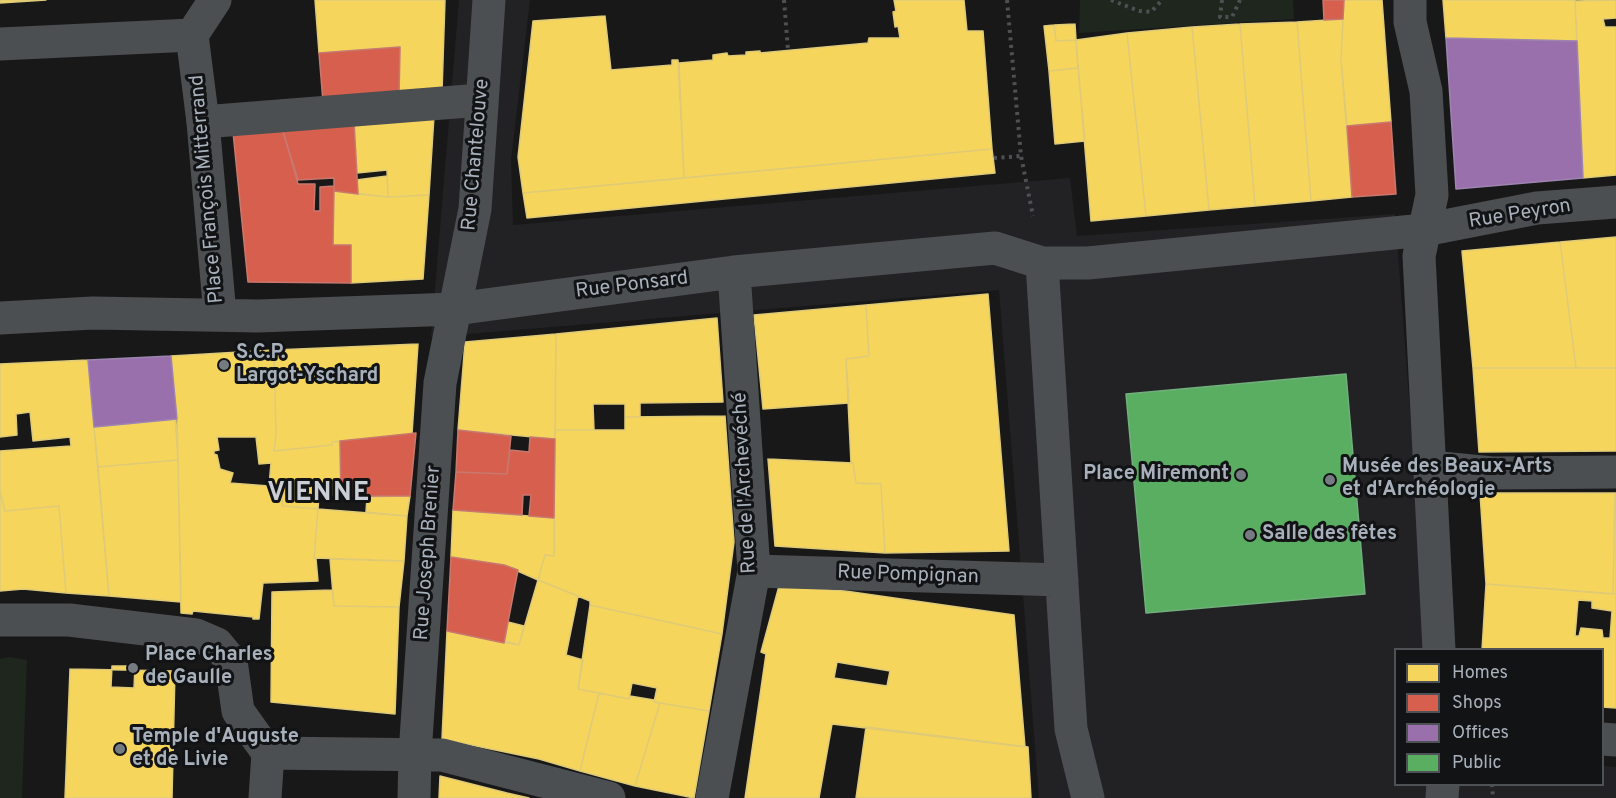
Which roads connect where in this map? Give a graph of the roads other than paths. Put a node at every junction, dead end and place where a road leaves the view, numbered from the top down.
1 (215, 0) edge
2 (489, 0) edge
3 (1410, 0) edge
4 (192, 35) junction
5 (0, 44) edge
6 (481, 100) junction
7 (203, 122) junction
8 (1616, 202) edge
9 (1424, 230) junction
10 (1042, 263) junction
11 (734, 272) junction
12 (455, 309) junction
13 (220, 315) junction
14 (0, 318) edge
15 (1431, 466) junction
16 (1616, 472) edge
17 (754, 571) junction
18 (1062, 580) junction
19 (0, 620) edge
20 (1439, 648) edge
21 (268, 753) junction
22 (415, 754) junction
23 (265, 798) edge
24 (414, 798) edge
25 (609, 798) edge
26 (712, 798) edge
27 (1088, 798) edge

1 - 4 street
2 - 6 street, Rue Chantelouve
3 - 9 street
4 - 5 street
4 - 7 street, Place François Mitterrand
6 - 7 street
6 - 12 street, Rue Chantelouve
7 - 13 street, Place François Mitterrand
8 - 9 street, Rue Peyron
9 - 10 street
9 - 15 street
10 - 11 street, Rue Ponsard
10 - 18 street
11 - 12 street, Rue Ponsard
11 - 17 street, Rue de l'Archevéché
12 - 13 street, Rue Ponsard
12 - 22 street, Rue Joseph Brenier
13 - 14 street, Place François Mitterrand
15 - 16 street
15 - 20 street
17 - 18 street, Rue Pompignan
17 - 26 street, Rue de l'Archevéché
18 - 27 street
19 - 21 street
21 - 22 street
21 - 23 street
22 - 24 street, Rue Joseph Brenier
22 - 25 street

